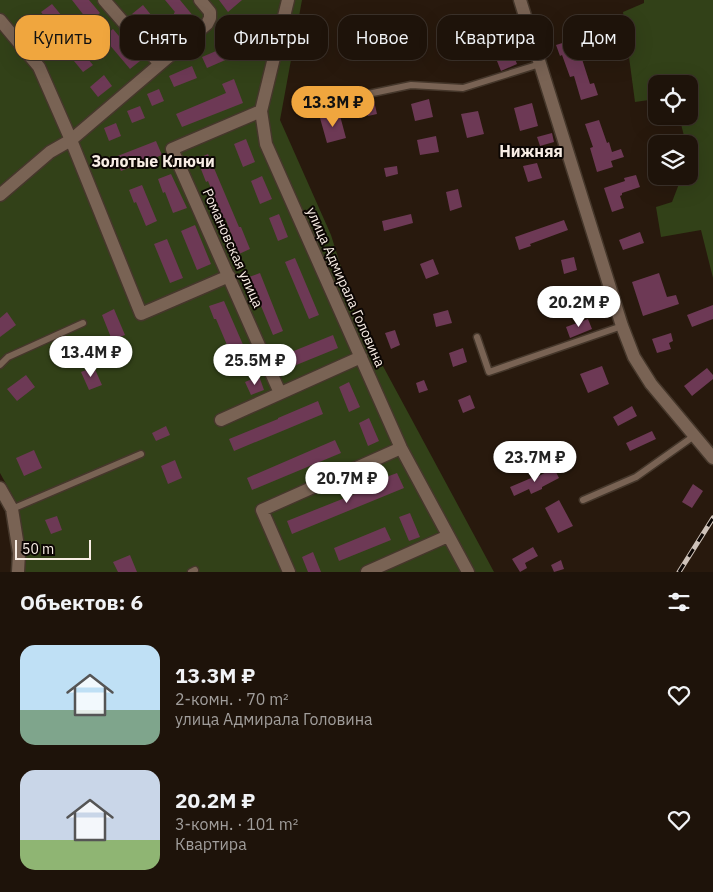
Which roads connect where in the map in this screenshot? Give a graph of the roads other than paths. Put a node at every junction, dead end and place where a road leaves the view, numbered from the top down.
1 (104, 0) edge
2 (200, 0) edge
3 (288, 0) edge
4 (520, 0) edge
5 (0, 20) edge
6 (160, 64) junction
7 (541, 64) junction
8 (344, 99) dead end
9 (261, 111) junction
10 (71, 140) junction
11 (0, 195) edge
12 (229, 276) junction
13 (83, 323) dead end
14 (622, 326) junction
15 (476, 337) dead end
16 (361, 357) junction
17 (0, 365) edge
18 (280, 393) junction
19 (221, 420) dead end
20 (694, 436) junction
21 (401, 448) junction
22 (141, 454) dead end
23 (713, 458) edge
24 (0, 488) edge
25 (583, 500) dead end
26 (12, 509) junction
27 (448, 536) junction
28 (18, 572) edge
29 (289, 572) edge
30 (367, 572) edge
31 (468, 572) edge

1 - 6 street
2 - 6 street
3 - 9 street, улица Адмирала Головина
4 - 7 street
5 - 10 street
6 - 10 street
7 - 8 lane
7 - 14 street
9 - 12 street, Романовская улица
9 - 16 street, улица Адмирала Головина
10 - 11 street
10 - 12 street
12 - 18 street, Романовская улица
13 - 17 lane
14 - 15 lane
14 - 20 street
16 - 18 street
16 - 21 street, улица Адмирала Головина
18 - 19 street
20 - 23 street
20 - 25 lane
21 - 27 street, улица Адмирала Головина
21 - 29 street
22 - 26 lane
24 - 26 street
26 - 28 street
27 - 30 street
27 - 31 street, улица Адмирала Головина

